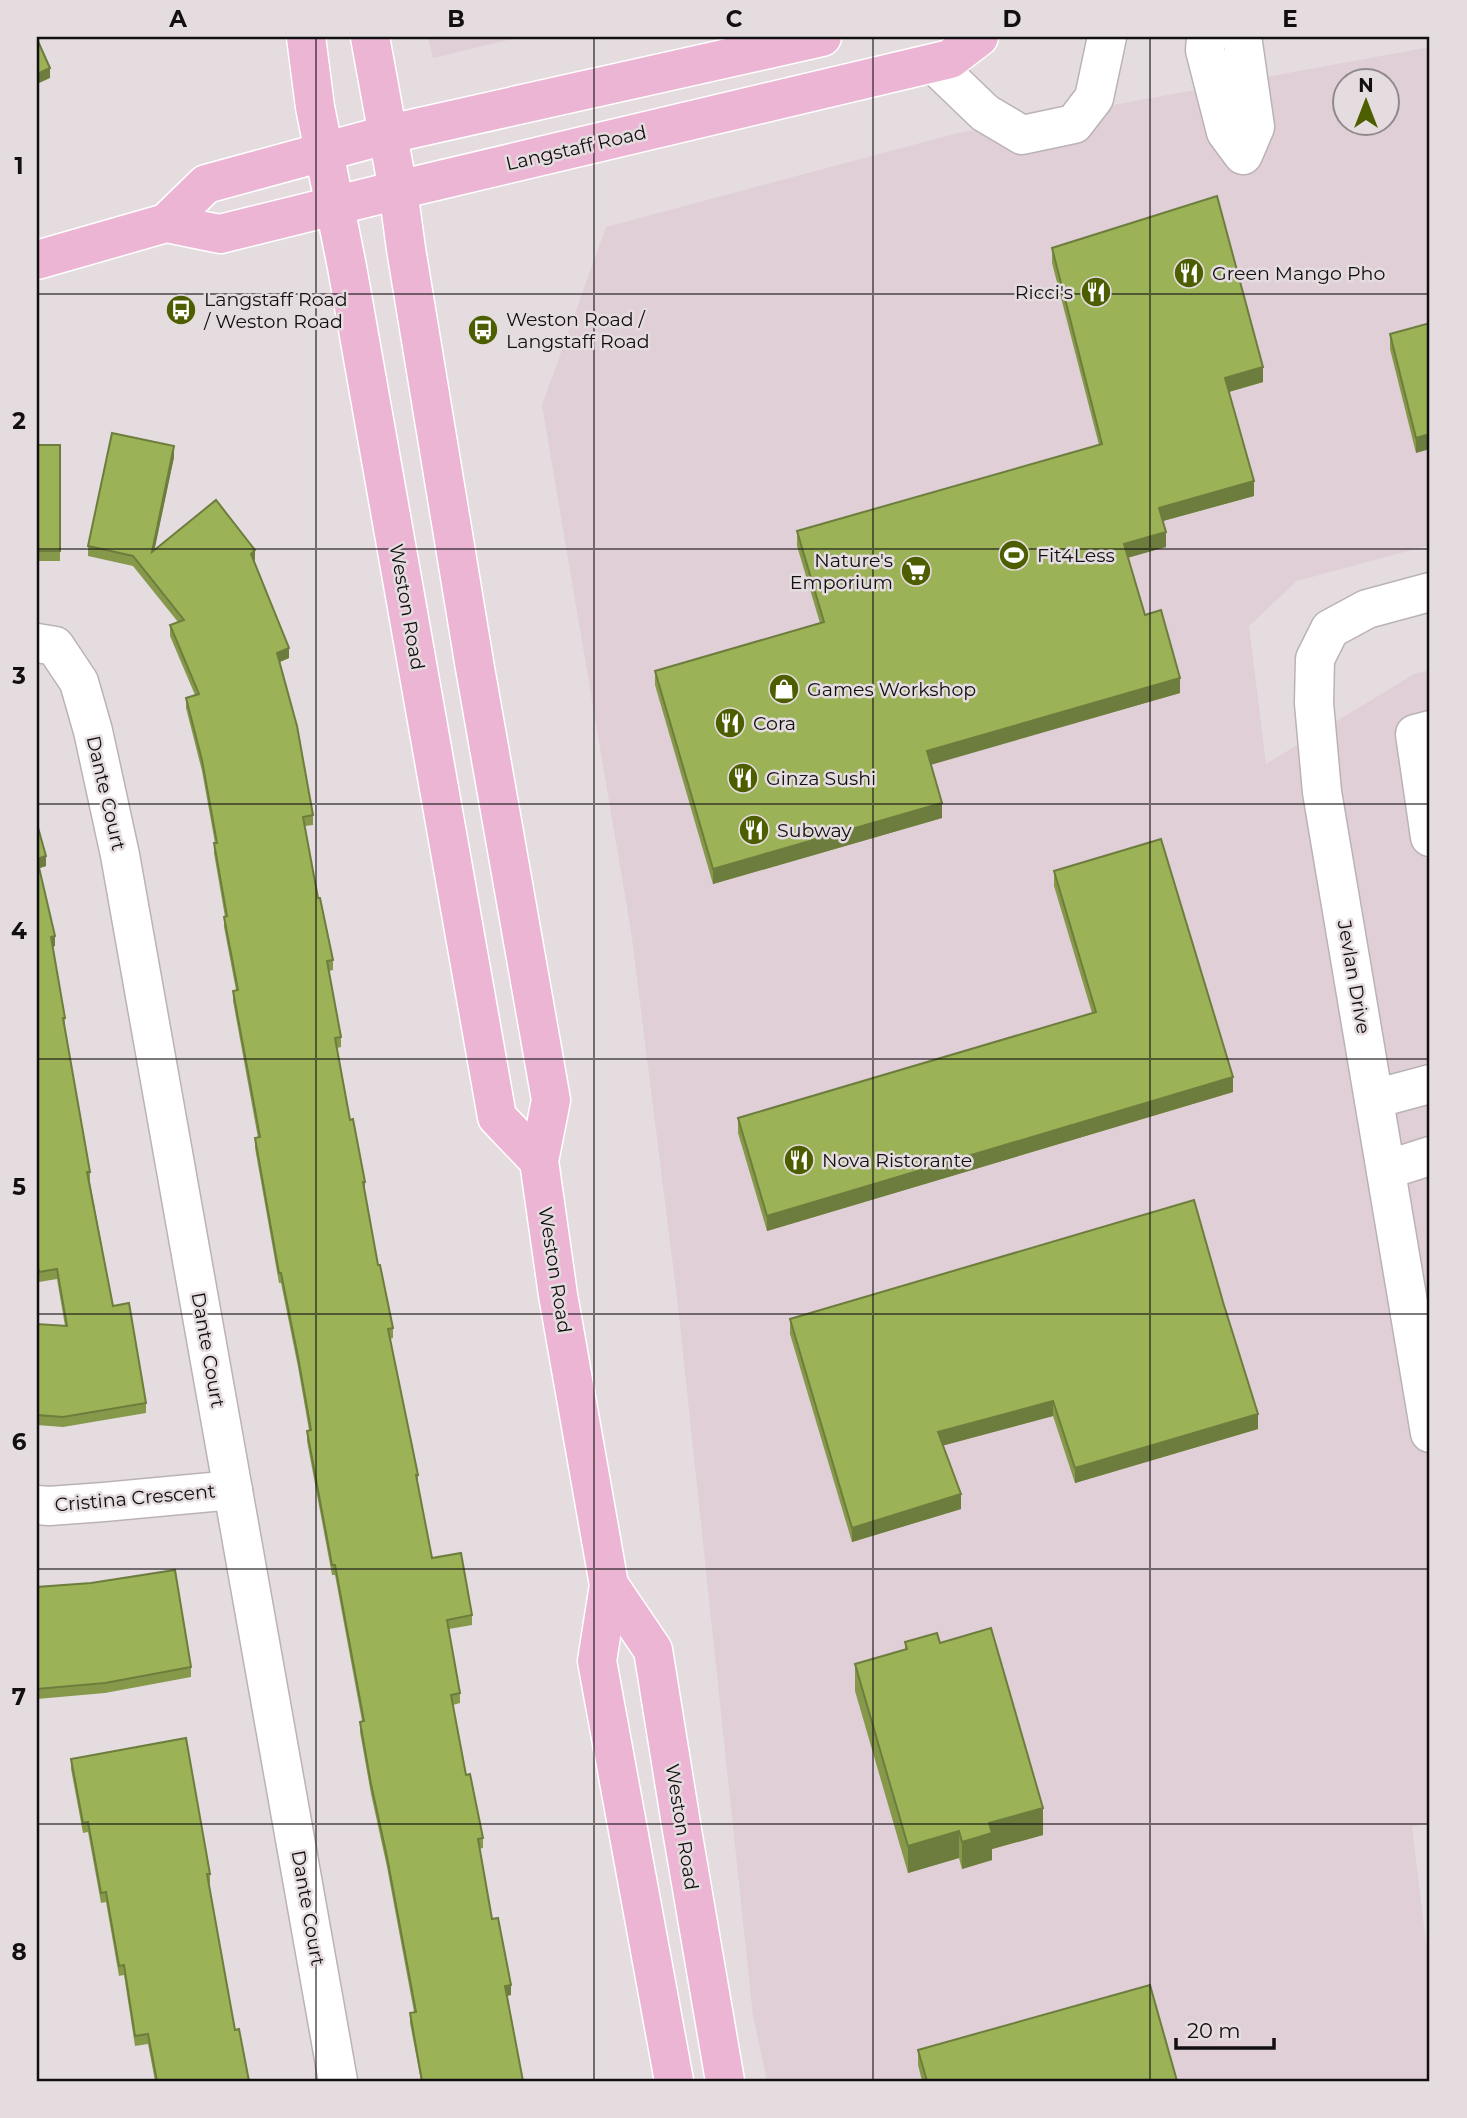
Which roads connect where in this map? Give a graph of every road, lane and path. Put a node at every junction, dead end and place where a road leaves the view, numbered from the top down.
1 (306, 37) edge
2 (370, 37) edge
3 (822, 37) edge
4 (979, 37) edge
5 (1107, 37) edge
6 (1206, 37) edge
7 (1241, 37) edge
8 (933, 63) junction
9 (388, 134) junction
10 (324, 152) junction
11 (398, 190) junction
12 (334, 206) junction
13 (166, 223) junction
14 (37, 260) edge
15 (1430, 592) edge
16 (37, 642) edge
17 (1430, 730) edge
18 (1430, 837) edge
19 (1430, 1084) edge
20 (1374, 1099) junction
21 (1430, 1156) edge
22 (539, 1161) junction
23 (1386, 1170) junction
24 (1430, 1433) edge
25 (233, 1490) junction
26 (37, 1505) edge
27 (609, 1585) junction
28 (338, 2081) edge
29 (674, 2081) edge
30 (725, 2081) edge

1 - 10 main road, Weston Road
2 - 9 main road, Weston Road
3 - 9 main road, Langstaff Road
4 - 8 main road, Langstaff Road
5 - 8 street
6 - 7 street
8 - 11 main road, Langstaff Road
9 - 10 main road, Langstaff Road
9 - 11 main road, Weston Road
10 - 12 main road, Weston Road
10 - 13 main road, Langstaff Road
11 - 12 main road, Langstaff Road
11 - 22 main road, Weston Road
12 - 13 main road, Langstaff Road
12 - 22 main road, Weston Road
13 - 14 main road, Langstaff Road
15 - 20 street, Jevlan Drive
16 - 25 street, Dante Court
17 - 18 street
19 - 20 street
20 - 23 street, Jevlan Drive
21 - 23 street
22 - 27 main road, Weston Road
23 - 24 street, Jevlan Drive
25 - 26 street, Cristina Crescent
25 - 28 street, Dante Court
27 - 29 main road, Weston Road
27 - 30 main road, Weston Road

